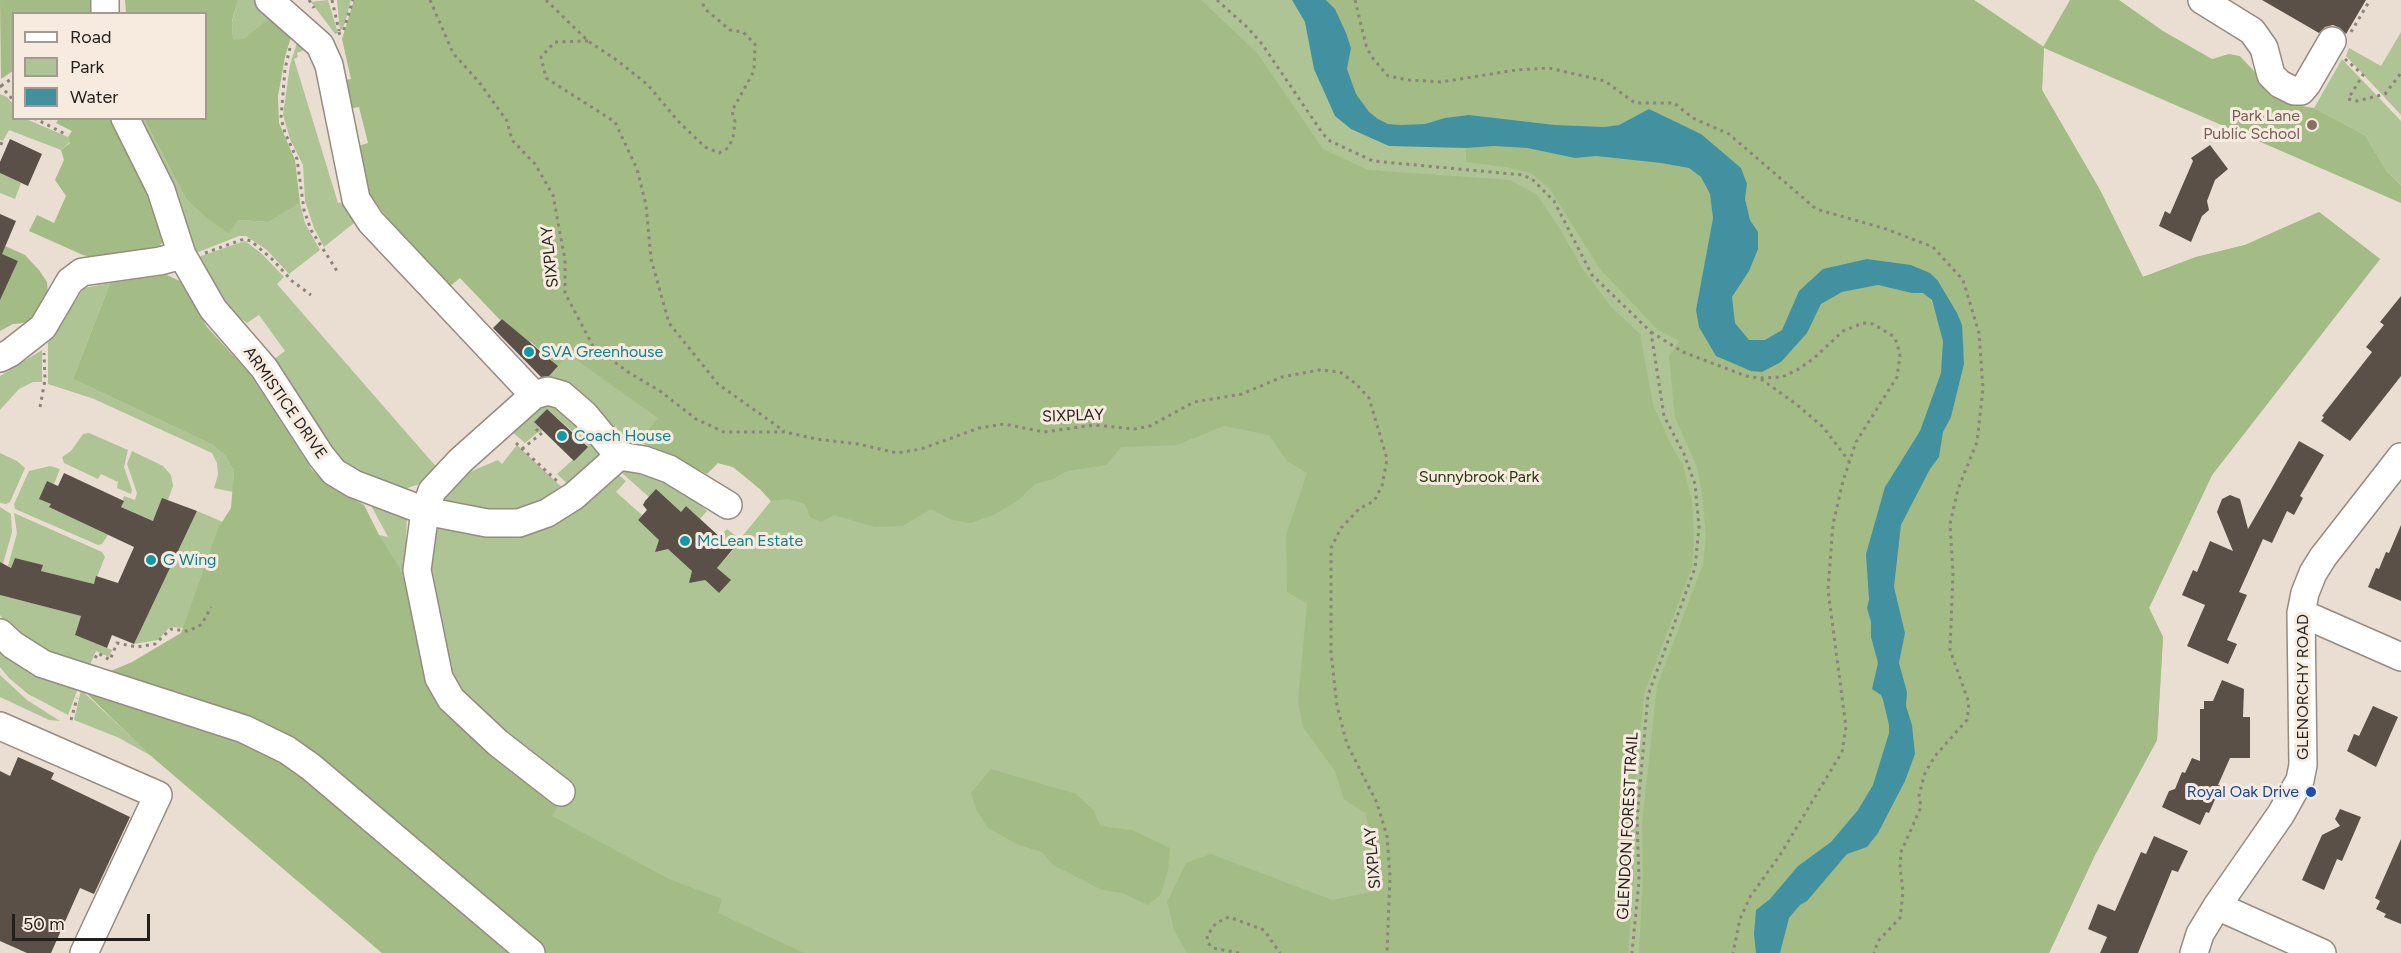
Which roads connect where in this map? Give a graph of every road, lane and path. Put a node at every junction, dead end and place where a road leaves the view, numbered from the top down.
1 (269, 0) edge
2 (309, 0) edge
3 (332, 0) edge
4 (353, 0) edge
5 (430, 0) edge
6 (546, 0) edge
7 (701, 0) edge
8 (1217, 0) edge
9 (1355, 0) edge
10 (2202, 0) edge
11 (2370, 0) edge
12 (308, 19) junction
13 (588, 41) junction
14 (2336, 46) junction
15 (2401, 73) edge
16 (0, 86) edge
17 (12, 98) edge
18 (37, 120) edge
19 (126, 120) edge
20 (68, 135) dead end
21 (0, 143) edge
22 (7, 146) dead end
23 (182, 255) junction
24 (337, 271) dead end
25 (311, 295) dead end
26 (1651, 332) junction
27 (0, 358) edge
28 (45, 368) dead end
29 (1759, 378) junction
30 (40, 407) dead end
31 (533, 407) junction
32 (498, 427) junction
33 (785, 432) junction
34 (522, 449) junction
35 (619, 456) junction
36 (2401, 457) edge
37 (1849, 461) junction
38 (574, 496) junction
39 (728, 505) dead end
40 (424, 511) junction
41 (211, 607) dead end
42 (2301, 614) junction
43 (0, 633) edge
44 (98, 653) dead end
45 (2401, 657) edge
46 (80, 688) dead end
47 (71, 720) dead end
48 (0, 726) edge
49 (561, 792) dead end
50 (2217, 906) junction
51 (84, 953) edge
52 (531, 953) edge
53 (1239, 953) edge
54 (1280, 953) edge
55 (1387, 953) edge
56 (1632, 953) edge
57 (1733, 953) edge
58 (1874, 953) edge
59 (2194, 953) edge
60 (2322, 953) edge

1 - 12 street
2 - 12 path
3 - 4 path
5 - 33 path, SIXPLAY
6 - 13 path
7 - 13 path
8 - 26 path
9 - 58 path
10 - 14 street
11 - 14 path
12 - 24 path
12 - 31 street
13 - 33 path
14 - 15 path
16 - 17 path
18 - 20 path
19 - 23 street, ARMISTICE DRIVE
21 - 22 path
23 - 25 path
23 - 27 street
23 - 40 street, ARMISTICE DRIVE
26 - 29 path
26 - 56 path, GLENDON FOREST TRAIL
28 - 30 path
29 - 37 path
29 - 37 path
31 - 32 street
31 - 34 path
31 - 35 street
32 - 34 path
32 - 40 street
33 - 55 path, SIXPLAY
34 - 38 path
35 - 38 street, ARMISTICE DRIVE
35 - 39 street
36 - 42 street, GLENORCHY ROAD
37 - 57 path
38 - 40 street, ARMISTICE DRIVE
40 - 49 street
41 - 44 path
42 - 45 street
42 - 50 street, GLENORCHY ROAD
43 - 52 street
46 - 47 path
48 - 51 street
50 - 59 street, GLENORCHY ROAD
50 - 60 street
53 - 54 path

